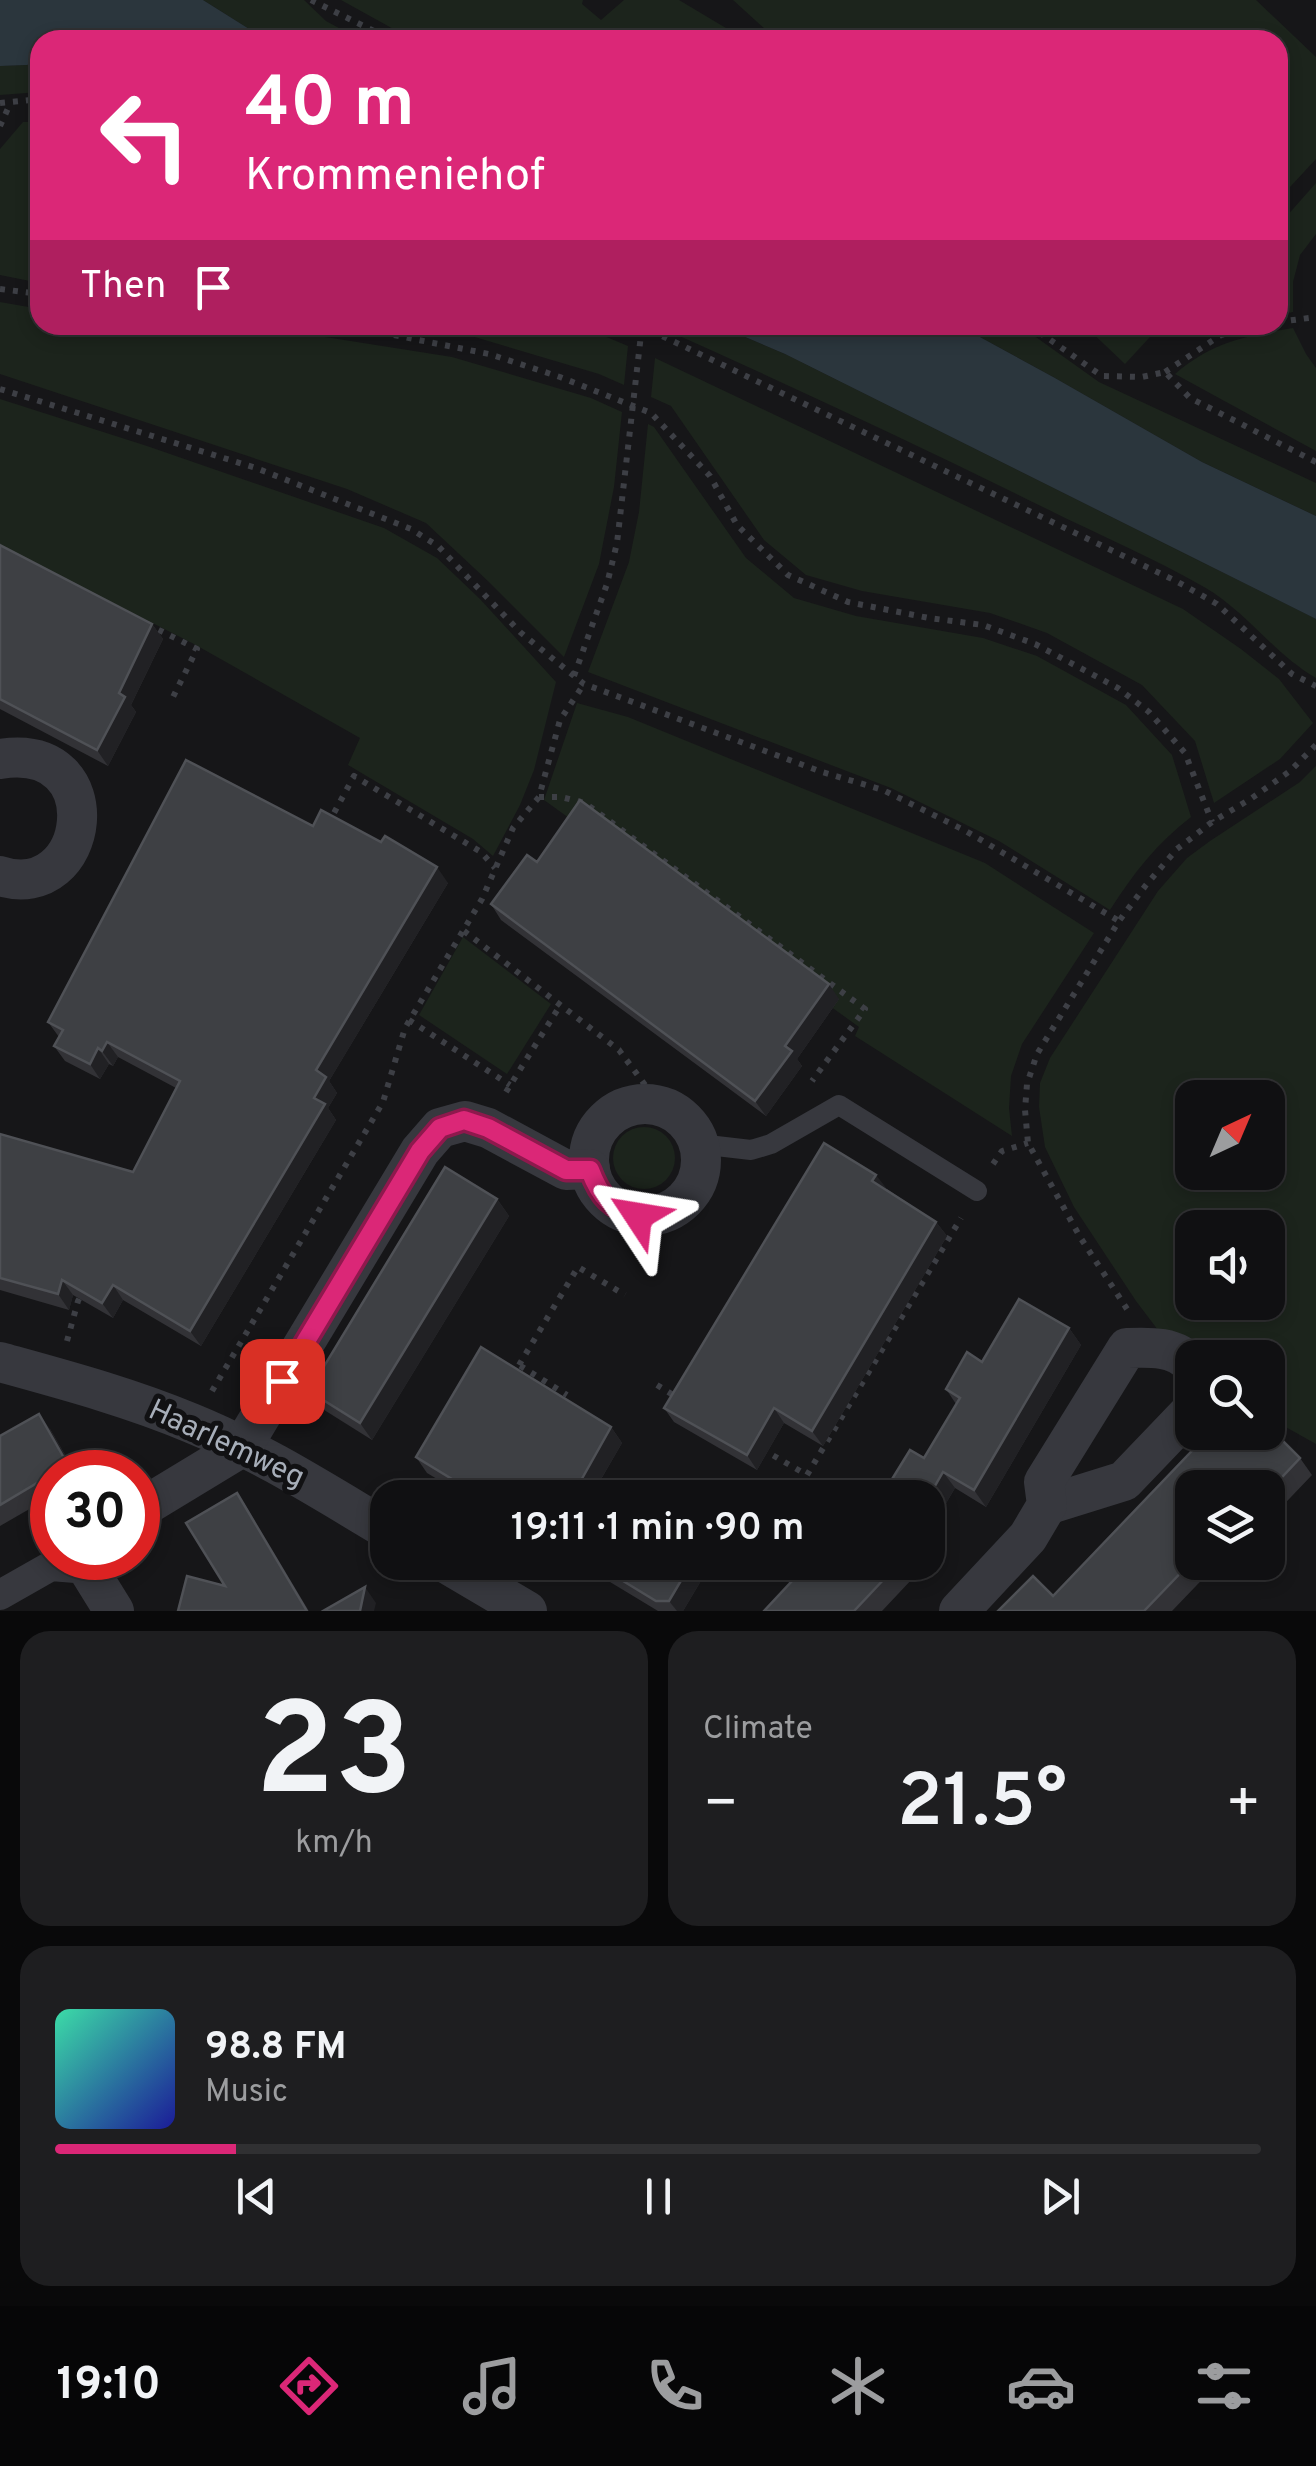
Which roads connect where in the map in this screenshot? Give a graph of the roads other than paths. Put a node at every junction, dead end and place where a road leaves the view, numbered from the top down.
1 (0, 759) edge
2 (0, 876) edge
3 (700, 1144) junction
4 (590, 1170) junction
5 (977, 1191) road end
6 (1175, 1353) edge
7 (0, 1362) edge
8 (1175, 1428) edge
9 (242, 1447) junction
10 (160, 1497) edge
11 (1048, 1505) junction
12 (370, 1520) edge
13 (30, 1578) edge
14 (100, 1580) edge
15 (475, 1580) edge
16 (0, 1595) edge
17 (114, 1611) edge
18 (528, 1611) edge
19 (958, 1611) edge

1 - 2 street
3 - 4 street
3 - 4 street
3 - 5 lane
4 - 9 street
6 - 11 street
7 - 9 street, Haarlemweg
8 - 11 street
9 - 10 street
9 - 12 street, Haarlemweg
11 - 19 street
13 - 16 street
14 - 17 street
15 - 18 street

